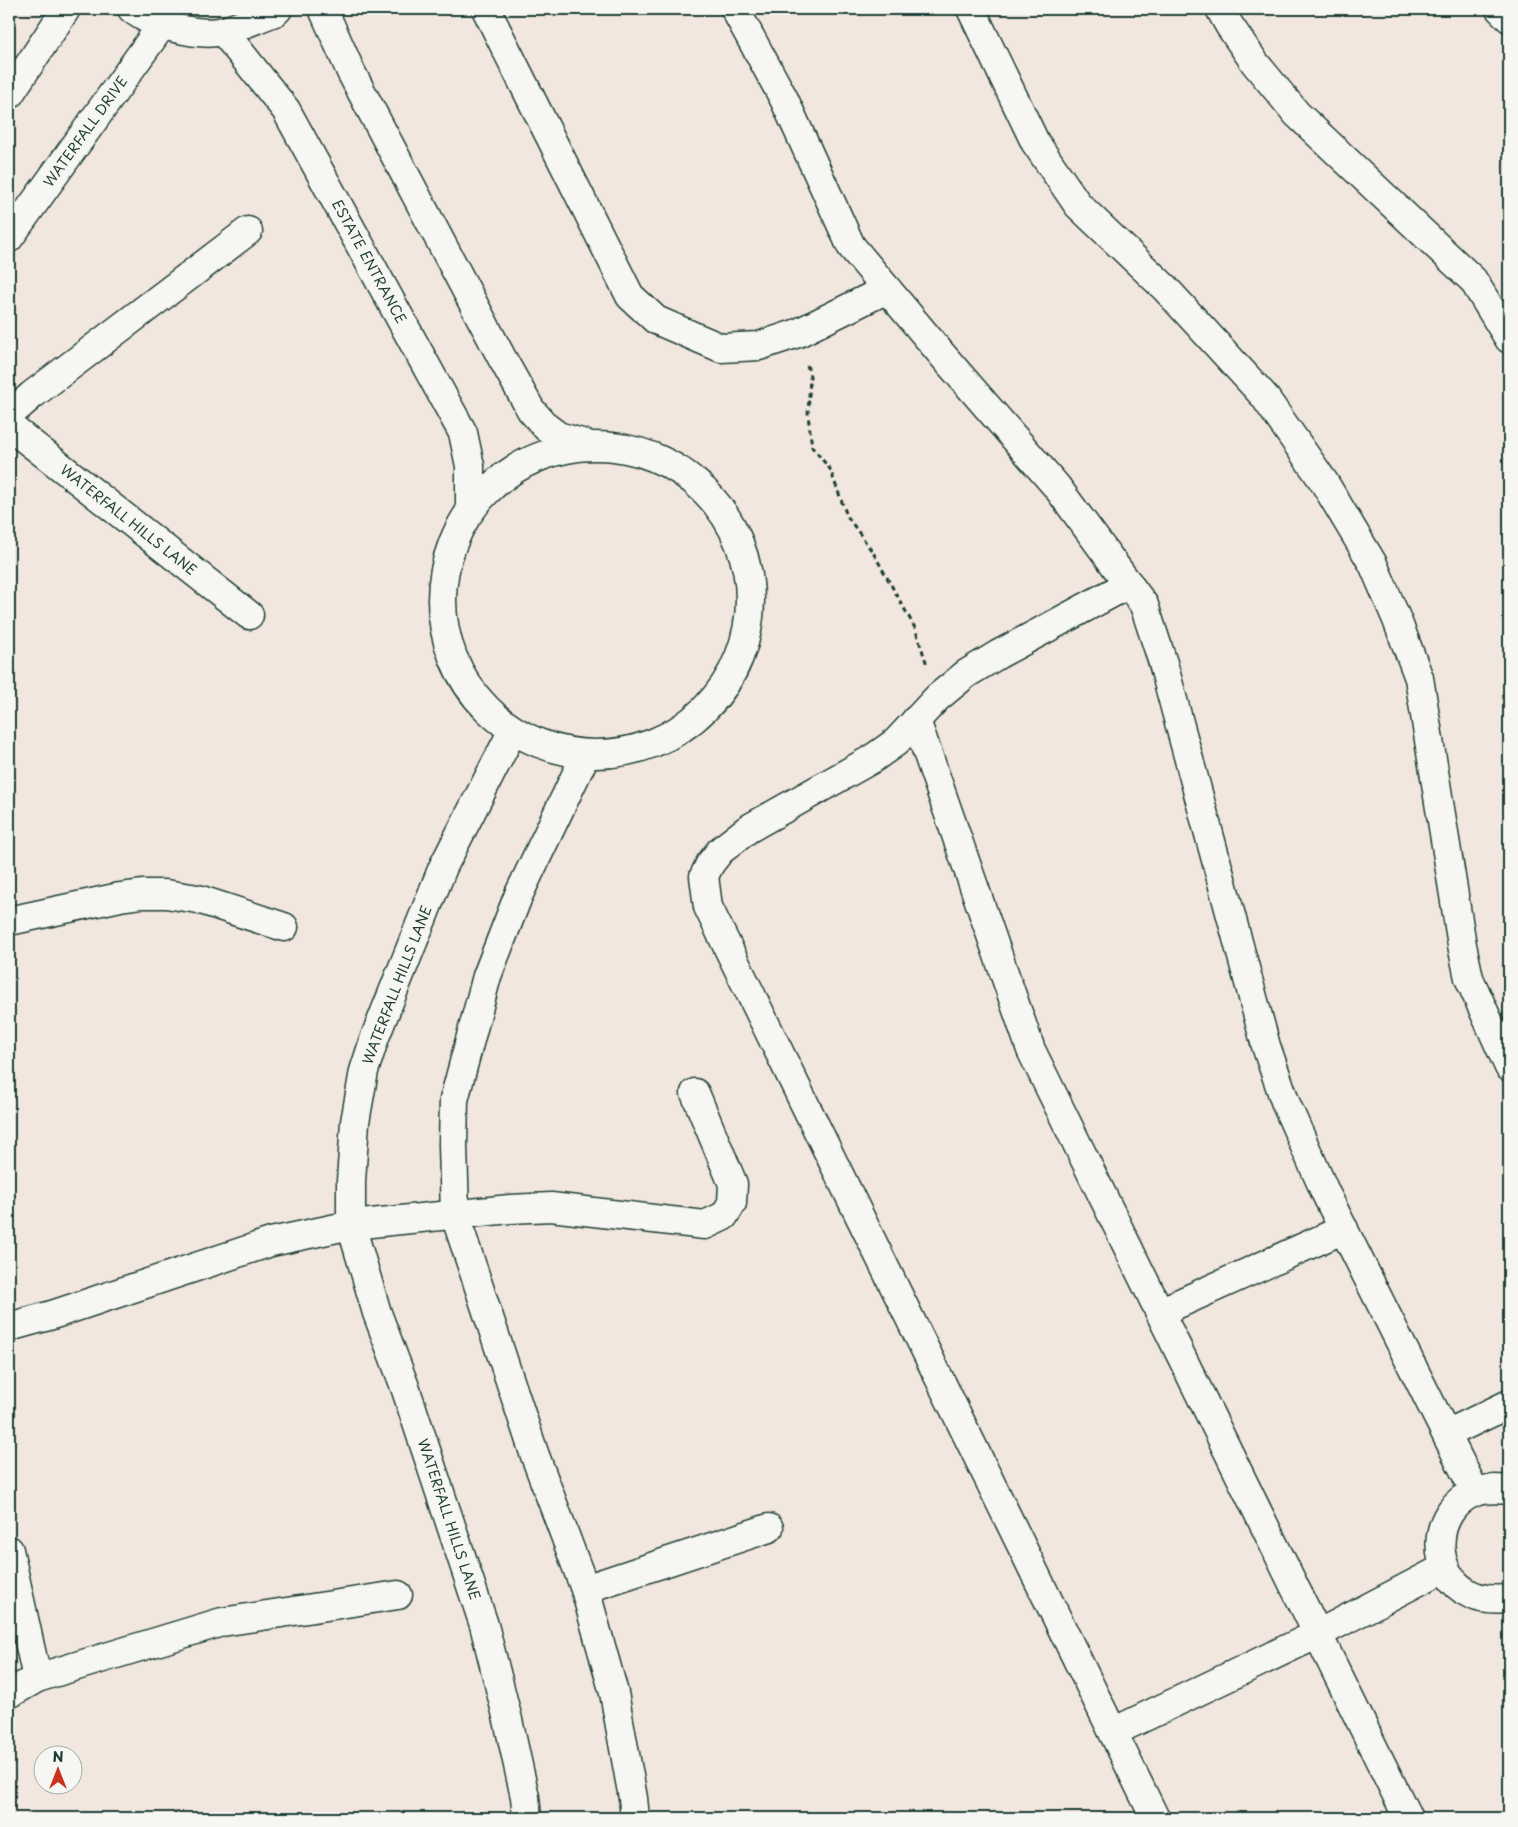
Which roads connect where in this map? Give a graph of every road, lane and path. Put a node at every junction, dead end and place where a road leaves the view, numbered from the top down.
1 (66, 9) edge
2 (132, 9) edge
3 (278, 9) edge
4 (323, 9) edge
5 (486, 9) edge
6 (735, 9) edge
7 (970, 9) edge
8 (1220, 9) edge
9 (1500, 9) edge
10 (1509, 18) edge
11 (162, 25) junction
12 (223, 31) junction
13 (9, 95) edge
14 (248, 232) dead end
15 (9, 238) edge
16 (887, 289) junction
17 (798, 333) junction
18 (1509, 338) edge
19 (9, 415) edge
20 (9, 426) edge
21 (586, 444) junction
22 (470, 510) junction
23 (1129, 584) junction
24 (249, 615) dead end
25 (938, 698) junction
26 (916, 720) junction
27 (513, 730) junction
28 (586, 754) junction
29 (9, 921) edge
30 (284, 927) dead end
31 (1509, 1066) edge
32 (695, 1093) dead end
33 (455, 1215) junction
34 (351, 1225) junction
35 (1344, 1230) junction
36 (1160, 1312) junction
37 (9, 1327) edge
38 (1509, 1404) edge
39 (1447, 1434) junction
40 (1509, 1490) edge
41 (1475, 1492) junction
42 (769, 1528) dead end
43 (9, 1550) edge
44 (1444, 1568) junction
45 (585, 1589) junction
46 (398, 1595) dead end
47 (1509, 1599) edge
48 (1318, 1634) junction
49 (37, 1678) junction
50 (9, 1694) edge
51 (1113, 1732) junction
52 (527, 1818) edge
53 (635, 1818) edge
54 (1155, 1818) edge
55 (1408, 1818) edge

1 - 13 street
2 - 11 street
3 - 12 street
4 - 21 street
5 - 17 street
6 - 16 street
7 - 31 street
8 - 18 street
9 - 10 street
11 - 12 street
11 - 15 street, WATERFALL DRIVE
12 - 22 street, ESTATE ENTRANCE
14 - 19 street
16 - 17 street
16 - 23 street
17 - 25 path
20 - 24 street, WATERFALL HILLS LANE
21 - 22 street
21 - 28 street
22 - 27 street
23 - 25 street
23 - 35 street
25 - 26 street
26 - 36 street
26 - 51 street
27 - 28 street
27 - 34 street, WATERFALL HILLS LANE
28 - 33 street
29 - 30 street
32 - 33 street
33 - 34 street
33 - 45 street
34 - 37 street
34 - 52 street, WATERFALL HILLS LANE
35 - 36 street
35 - 39 street
36 - 48 street
38 - 39 street
39 - 41 street
40 - 41 street
41 - 44 street
42 - 45 street
43 - 49 street
44 - 47 street
44 - 48 street
45 - 53 street
46 - 49 street
48 - 51 street
48 - 55 street
49 - 50 street
51 - 54 street

